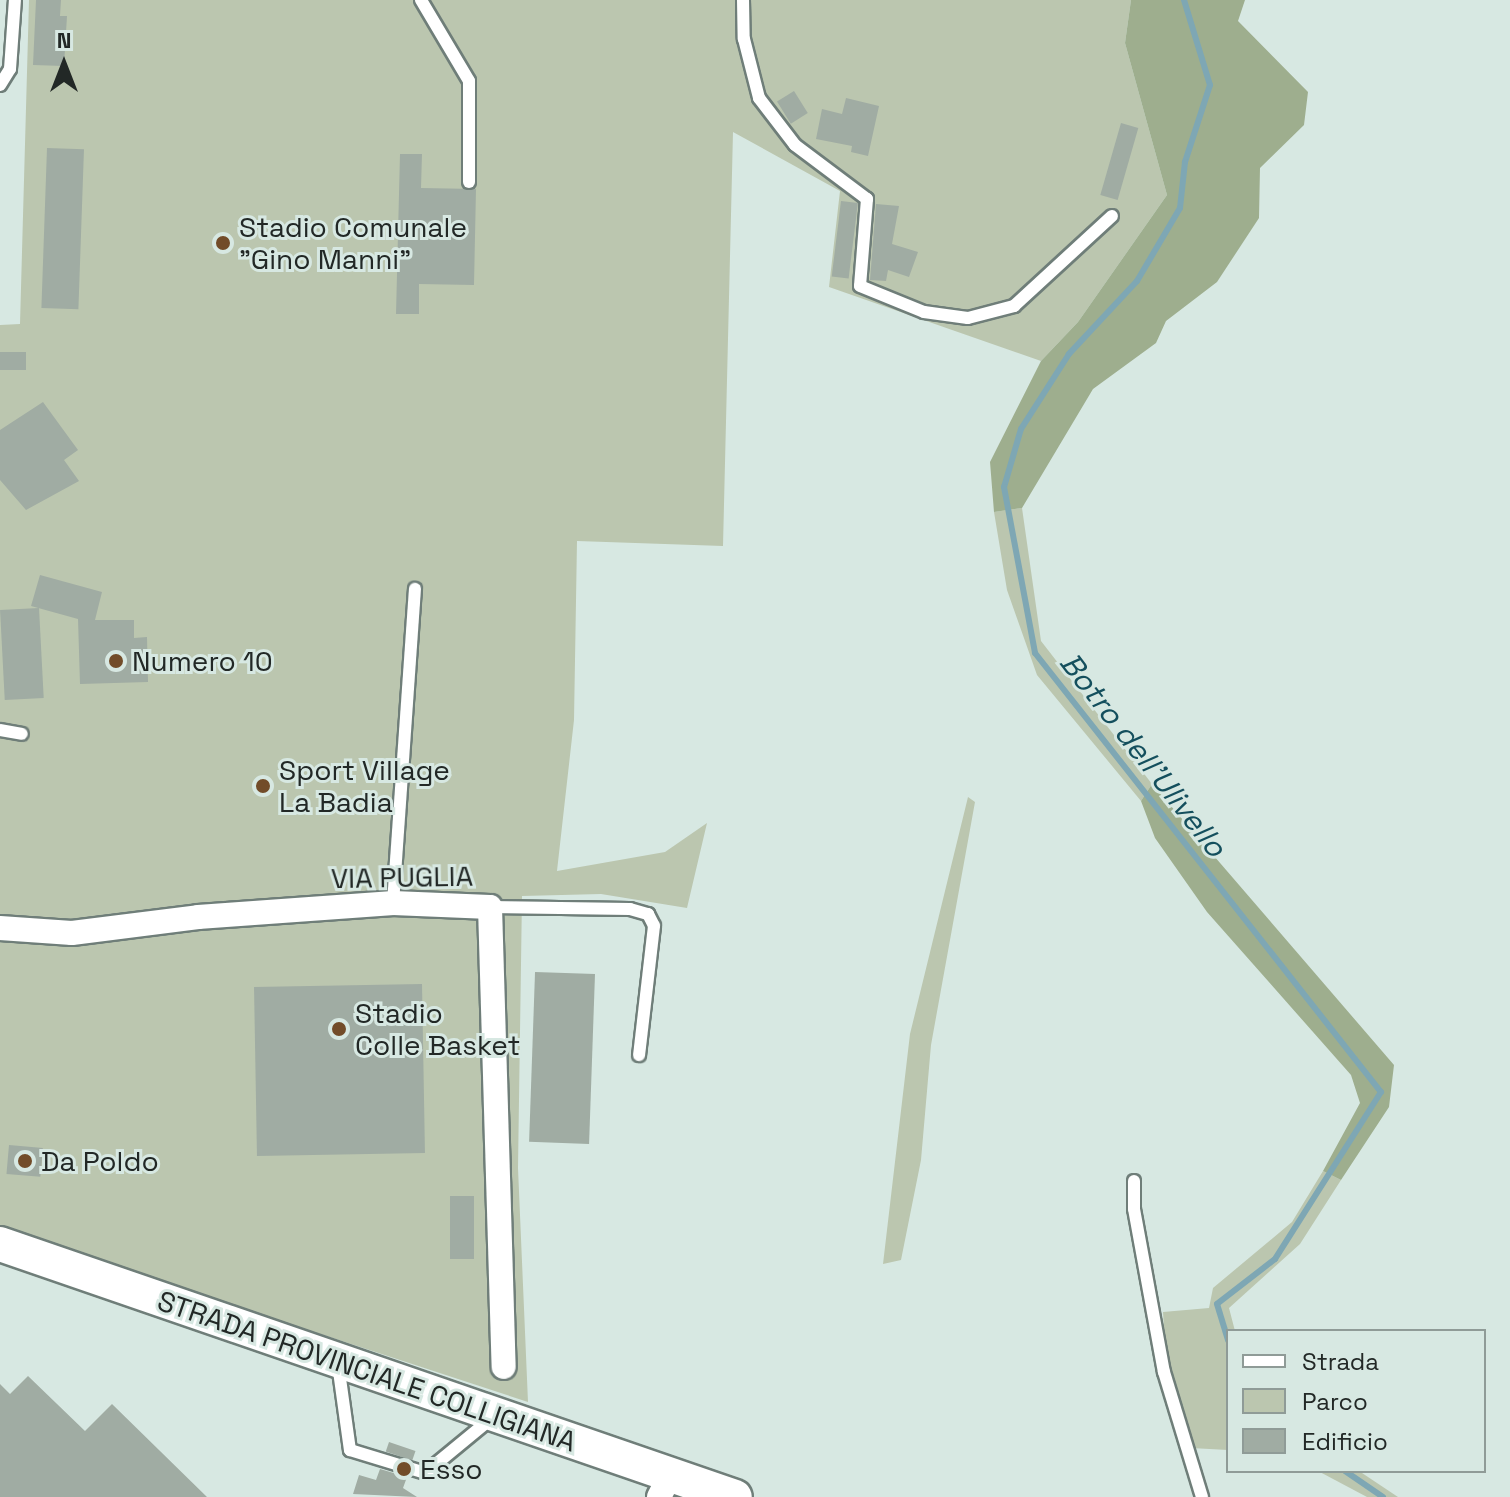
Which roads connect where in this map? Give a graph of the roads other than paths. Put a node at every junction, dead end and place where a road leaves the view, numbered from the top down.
1 (15, 0) edge
2 (421, 0) edge
3 (743, 0) edge
4 (0, 85) edge
5 (469, 182) dead end
6 (1112, 216) dead end
7 (415, 589) dead end
8 (0, 730) edge
9 (22, 734) dead end
10 (393, 903) junction
11 (490, 907) junction
12 (0, 928) edge
13 (639, 1055) dead end
14 (1134, 1181) dead end
15 (0, 1244) edge
16 (337, 1361) junction
17 (504, 1367) dead end
18 (494, 1415) junction
19 (665, 1486) edge
20 (735, 1497) edge
21 (1202, 1497) edge

1 - 4 lane
2 - 5 lane
3 - 6 lane
7 - 10 lane
8 - 9 lane
10 - 11 street, VIA PUGLIA
10 - 12 street, VIA PUGLIA
11 - 13 lane
11 - 17 street, VIA PUGLIA
14 - 21 lane
15 - 16 main road, STRADA PROVINCIALE COLLIGIANA
16 - 18 main road, STRADA PROVINCIALE COLLIGIANA
16 - 18 lane
18 - 19 main road, STRADA PROVINCIALE COLLIGIANA
19 - 20 main road, STRADA PROVINCIALE COLLIGIANA

